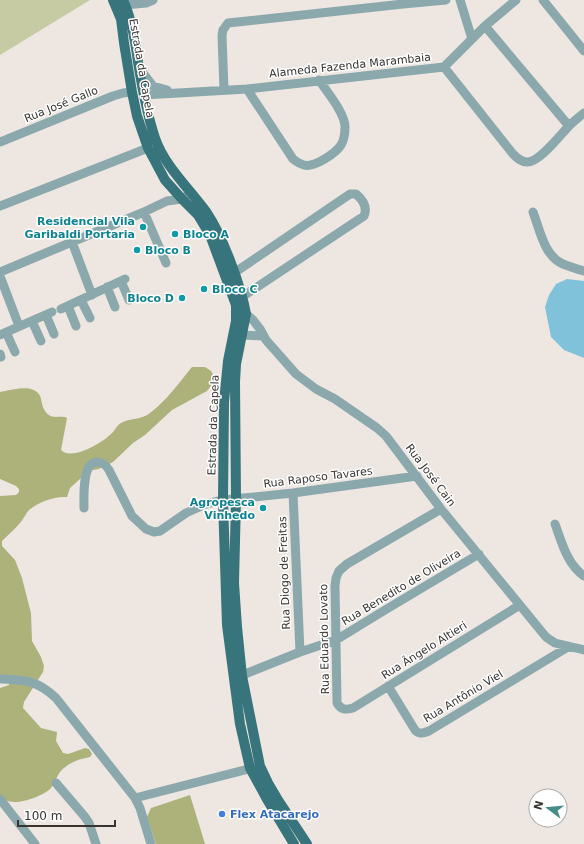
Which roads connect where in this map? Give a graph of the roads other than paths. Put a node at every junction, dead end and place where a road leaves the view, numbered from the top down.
1 (113, 0) edge
2 (153, 0) edge
3 (446, 0) edge
4 (460, 0) edge
5 (516, 0) edge
6 (543, 0) edge
7 (124, 3) edge
8 (485, 26) junction
9 (472, 39) junction
10 (584, 51) edge
11 (444, 67) junction
12 (139, 68) junction
13 (319, 80) junction
14 (247, 88) junction
15 (224, 90) junction
16 (132, 92) junction
17 (184, 92) junction
18 (144, 94) junction
19 (584, 113) edge
20 (570, 126) junction
21 (0, 142) edge
22 (148, 148) junction
23 (182, 181) junction
24 (173, 189) junction
25 (191, 193) junction
26 (182, 199) junction
27 (167, 201) junction
28 (0, 206) edge
29 (144, 212) junction
30 (533, 212) dead end
31 (72, 242) junction
32 (166, 263) dead end
33 (584, 271) edge
34 (0, 272) edge
35 (234, 274) junction
36 (0, 276) edge
37 (107, 287) junction
38 (92, 295) junction
39 (242, 297) junction
40 (82, 300) junction
41 (129, 300) dead end
42 (115, 308) dead end
43 (246, 314) junction
44 (90, 318) dead end
45 (32, 321) junction
46 (19, 326) junction
47 (76, 326) dead end
48 (259, 327) junction
49 (234, 328) junction
50 (3, 334) edge
51 (54, 334) dead end
52 (243, 335) junction
53 (254, 335) junction
54 (263, 336) junction
55 (41, 341) dead end
56 (15, 352) dead end
57 (417, 476) junction
58 (293, 493) junction
59 (236, 499) junction
60 (223, 500) junction
61 (84, 508) dead end
62 (441, 509) junction
63 (555, 524) dead end
64 (479, 554) junction
65 (584, 576) edge
66 (520, 605) junction
67 (336, 640) junction
68 (568, 647) junction
69 (584, 650) edge
70 (300, 652) junction
71 (238, 677) junction
72 (0, 679) edge
73 (388, 686) junction
74 (340, 707) joint
75 (255, 767) junction
76 (56, 783) dead end
77 (135, 798) junction
78 (0, 799) edge
79 (35, 844) edge
80 (96, 844) edge
81 (151, 844) edge
82 (294, 844) edge
83 (307, 844) edge

1 - 16 main road, Estrada da Capela
2 - 7 street
3 - 15 street
4 - 9 street
5 - 8 street, Alameda Fazenda Marambaia
6 - 10 street
7 - 12 main road, Estrada da Capela
8 - 9 street, Alameda Fazenda Marambaia
8 - 20 street
9 - 11 street, Alameda Fazenda Marambaia
11 - 13 street, Alameda Fazenda Marambaia
11 - 20 street
12 - 17 street, Alameda Fazenda Marambaia
12 - 18 main road, Estrada da Capela
13 - 14 street, Alameda Fazenda Marambaia
13 - 14 street
14 - 15 street, Alameda Fazenda Marambaia
15 - 17 street, Alameda Fazenda Marambaia
16 - 21 street, Rua José Gallo
16 - 22 main road, Estrada da Capela
17 - 18 street, Alameda Fazenda Marambaia
18 - 23 main road, Estrada da Capela
19 - 20 street
22 - 24 main road, Estrada da Capela
22 - 28 street
23 - 24 street
23 - 25 main road, Estrada da Capela
24 - 26 main road, Estrada da Capela
24 - 27 street
25 - 26 street
25 - 35 main road, Estrada da Capela
26 - 27 street
26 - 49 main road, Estrada da Capela
27 - 29 street
29 - 31 street
29 - 32 street
30 - 33 street
31 - 34 street
31 - 38 street
35 - 39 main road, Estrada da Capela
35 - 39 street
36 - 46 street
37 - 38 street
37 - 41 street
37 - 42 street
38 - 40 street
39 - 43 main road, Estrada da Capela
40 - 44 street
40 - 47 street
43 - 48 street
43 - 52 main road, Estrada da Capela
45 - 46 street
45 - 51 street
45 - 55 street
46 - 50 street
48 - 53 street
48 - 54 street, Rua José Cain
49 - 52 street
49 - 60 main road, Estrada da Capela
50 - 56 street
52 - 53 street
52 - 59 main road, Estrada da Capela
53 - 54 street
54 - 57 street, Rua José Cain
57 - 58 street, Rua Raposo Tavares
57 - 62 street, Rua José Cain
58 - 59 street, Rua Raposo Tavares
58 - 70 street, Rua Diogo de Freitas
59 - 60 street, Rua Raposo Tavares
59 - 71 main road, Estrada da Capela
60 - 61 street, Rua Raposo Tavares
60 - 71 main road, Estrada da Capela
62 - 64 street, Rua José Cain
62 - 67 street, Rua Eduardo Lovato
63 - 65 street
64 - 66 street, Rua José Cain
64 - 67 street, Rua Benedito de Oliveira
66 - 68 street, Rua José Cain
66 - 73 street, Rua Ângelo Altieri
67 - 70 street, Rua Benedito de Oliveira
67 - 74 street, Rua Eduardo Lovato
68 - 69 street, Rua José Cain
68 - 73 street, Rua Antônio Viel
70 - 71 street, Rua Benedito de Oliveira
71 - 75 main road, Estrada da Capela
72 - 77 street
73 - 74 street, Rua Ângelo Altieri
75 - 77 street
75 - 82 main road, Estrada da Capela
75 - 83 main road, Estrada da Capela
76 - 80 street
77 - 81 street
78 - 79 street

